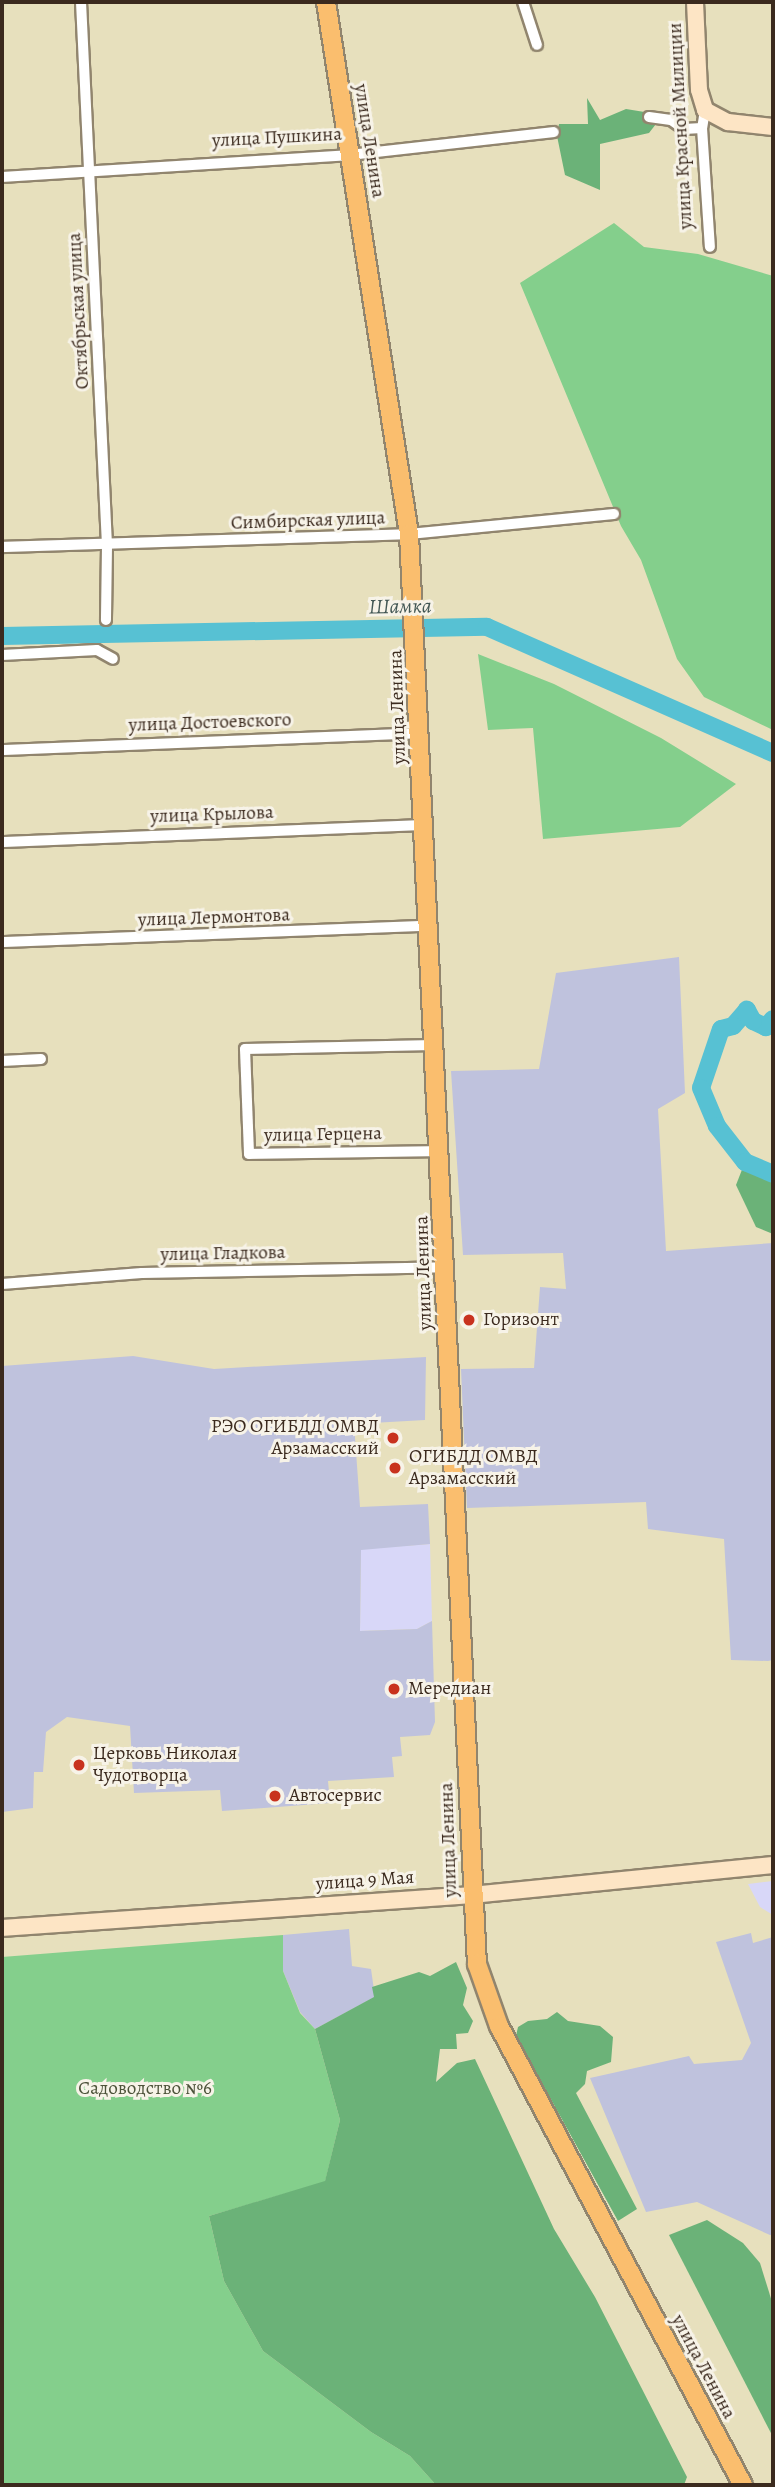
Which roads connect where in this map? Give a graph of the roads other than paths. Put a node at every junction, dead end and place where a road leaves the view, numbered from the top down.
1 (81, 2) edge
2 (326, 2) edge
3 (523, 2) edge
4 (695, 2) edge
5 (537, 45) dead end
6 (705, 110) junction
7 (649, 117) dead end
8 (773, 127) edge
9 (702, 128) junction
10 (554, 132) dead end
11 (349, 155) junction
12 (89, 169) junction
13 (2, 177) edge
14 (710, 247) dead end
15 (614, 514) dead end
16 (410, 534) junction
17 (107, 546) junction
18 (2, 547) edge
19 (106, 620) dead end
20 (107, 652) dead end
21 (2, 655) edge
22 (420, 733) junction
23 (2, 750) edge
24 (424, 825) junction
25 (2, 842) edge
26 (428, 926) junction
27 (2, 943) edge
28 (435, 1045) junction
29 (41, 1059) dead end
30 (2, 1061) edge
31 (440, 1151) junction
32 (446, 1267) junction
33 (2, 1284) edge
34 (773, 1865) edge
35 (472, 1895) junction
36 (2, 1928) edge
37 (743, 2485) edge

1 - 12 street, Октябрьская улица
2 - 11 main road, улица Ленина
3 - 5 street
4 - 6 main road, улица Красной Милиции
6 - 8 main road
6 - 9 street, улица Красной Милиции
7 - 9 street
9 - 14 street, улица Красной Милиции
10 - 11 street, улица Пушкина
11 - 12 street, улица Пушкина
11 - 16 main road, улица Ленина
12 - 13 street, улица Пушкина
12 - 17 street, Октябрьская улица
15 - 16 street, Симбирская улица
16 - 17 street, Симбирская улица
16 - 22 main road, улица Ленина
17 - 18 street, Симбирская улица
17 - 19 street, Октябрьская улица
20 - 21 street
22 - 23 street, улица Достоевского
22 - 24 main road, улица Ленина
24 - 25 street, улица Крылова
24 - 26 main road, улица Ленина
26 - 27 street, улица Лермонтова
26 - 28 main road, улица Ленина
28 - 31 main road, улица Ленина
28 - 31 street, улица Герцена
29 - 30 street
31 - 32 main road, улица Ленина
32 - 33 street, улица Гладкова
32 - 35 main road, улица Ленина
34 - 35 main road, улица 9 Мая
35 - 36 main road, улица 9 Мая
35 - 37 main road, улица Ленина

